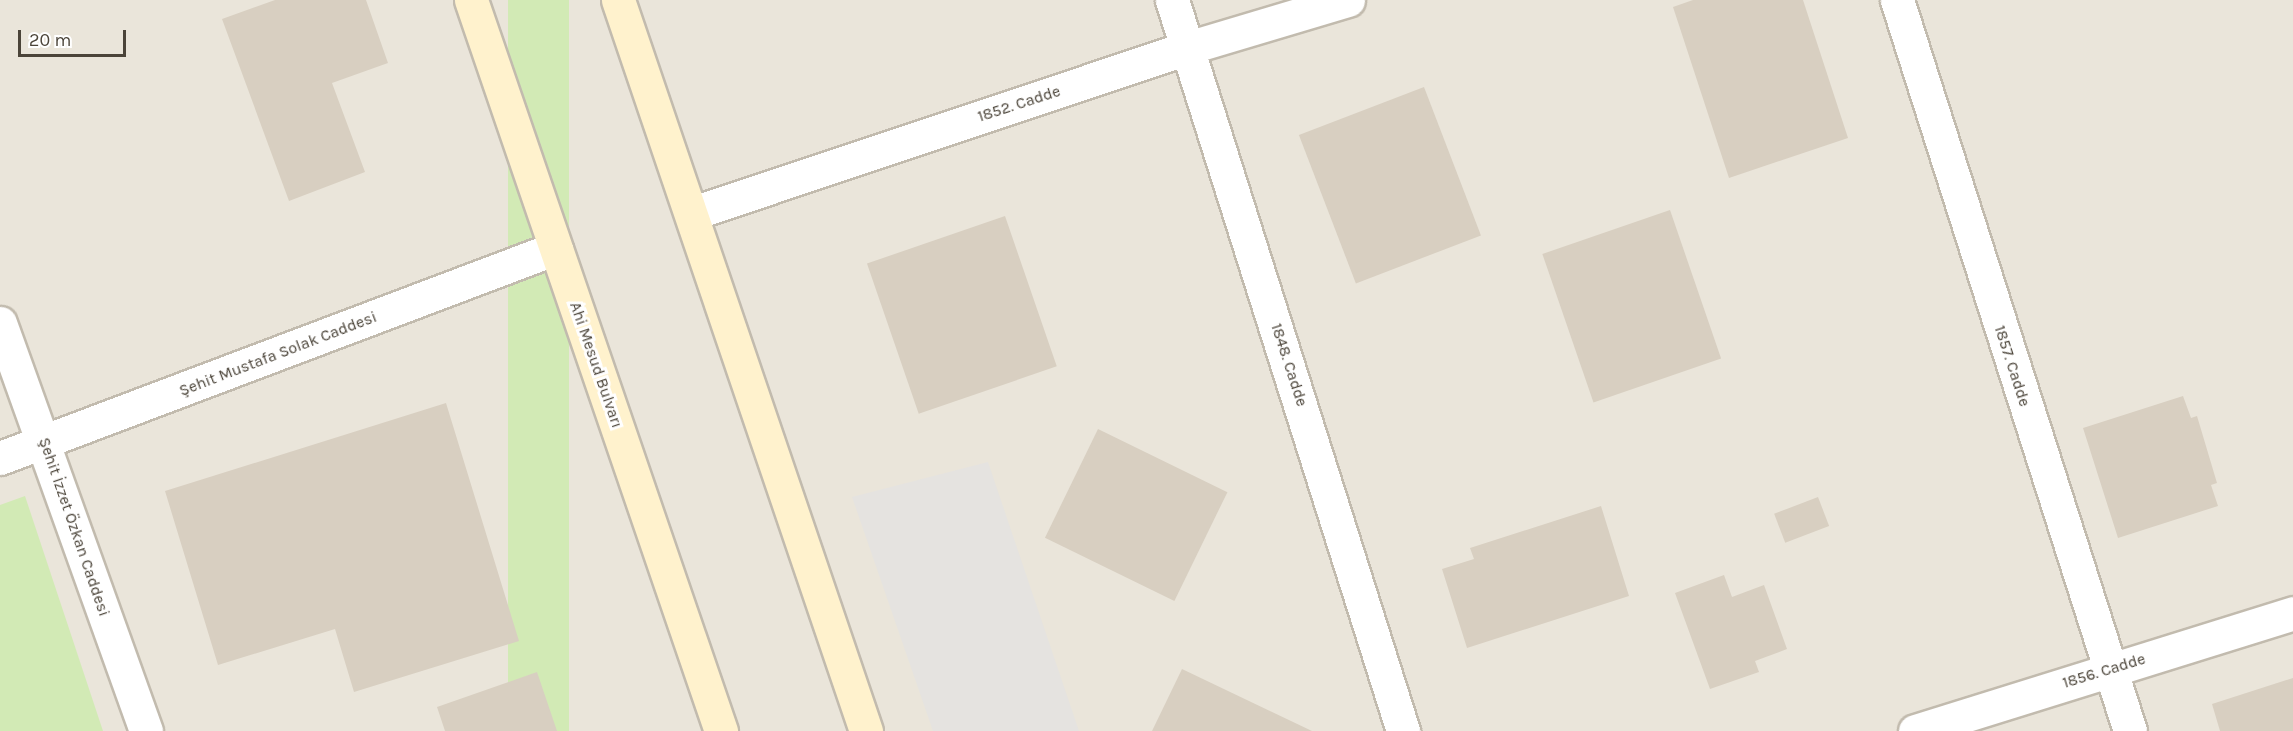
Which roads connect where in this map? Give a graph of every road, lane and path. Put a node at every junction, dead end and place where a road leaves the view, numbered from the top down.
1 (471, 0) edge
2 (618, 0) edge
3 (1172, 0) edge
4 (1348, 0) edge
5 (1897, 0) edge
6 (1187, 48) junction
7 (693, 213) junction
8 (555, 248) junction
9 (0, 323) edge
10 (45, 443) junction
11 (0, 458) edge
12 (2293, 613) edge
13 (2109, 669) junction
14 (146, 731) edge
15 (721, 731) edge
16 (866, 731) edge
17 (1403, 731) edge
18 (1915, 731) edge
19 (2130, 731) edge

1 - 8 main road, Ahi Mesud Bulvarı
2 - 7 main road
3 - 6 street, 1848. Cadde
4 - 6 street, 1852. Cadde
5 - 13 street, 1857. Cadde
6 - 7 street, 1852. Cadde
6 - 17 street, 1848. Cadde
7 - 16 main road
8 - 10 street, Şehit Mustafa Solak Caddesi
8 - 15 main road, Ahi Mesud Bulvarı
9 - 10 street, Şehit İzzet Özkan Caddesi
10 - 11 street, Şehit Mustafa Solak Caddesi
10 - 14 street, Şehit İzzet Özkan Caddesi
12 - 13 street, 1856. Cadde
13 - 18 street, 1856. Cadde
13 - 19 street, 1857. Cadde

